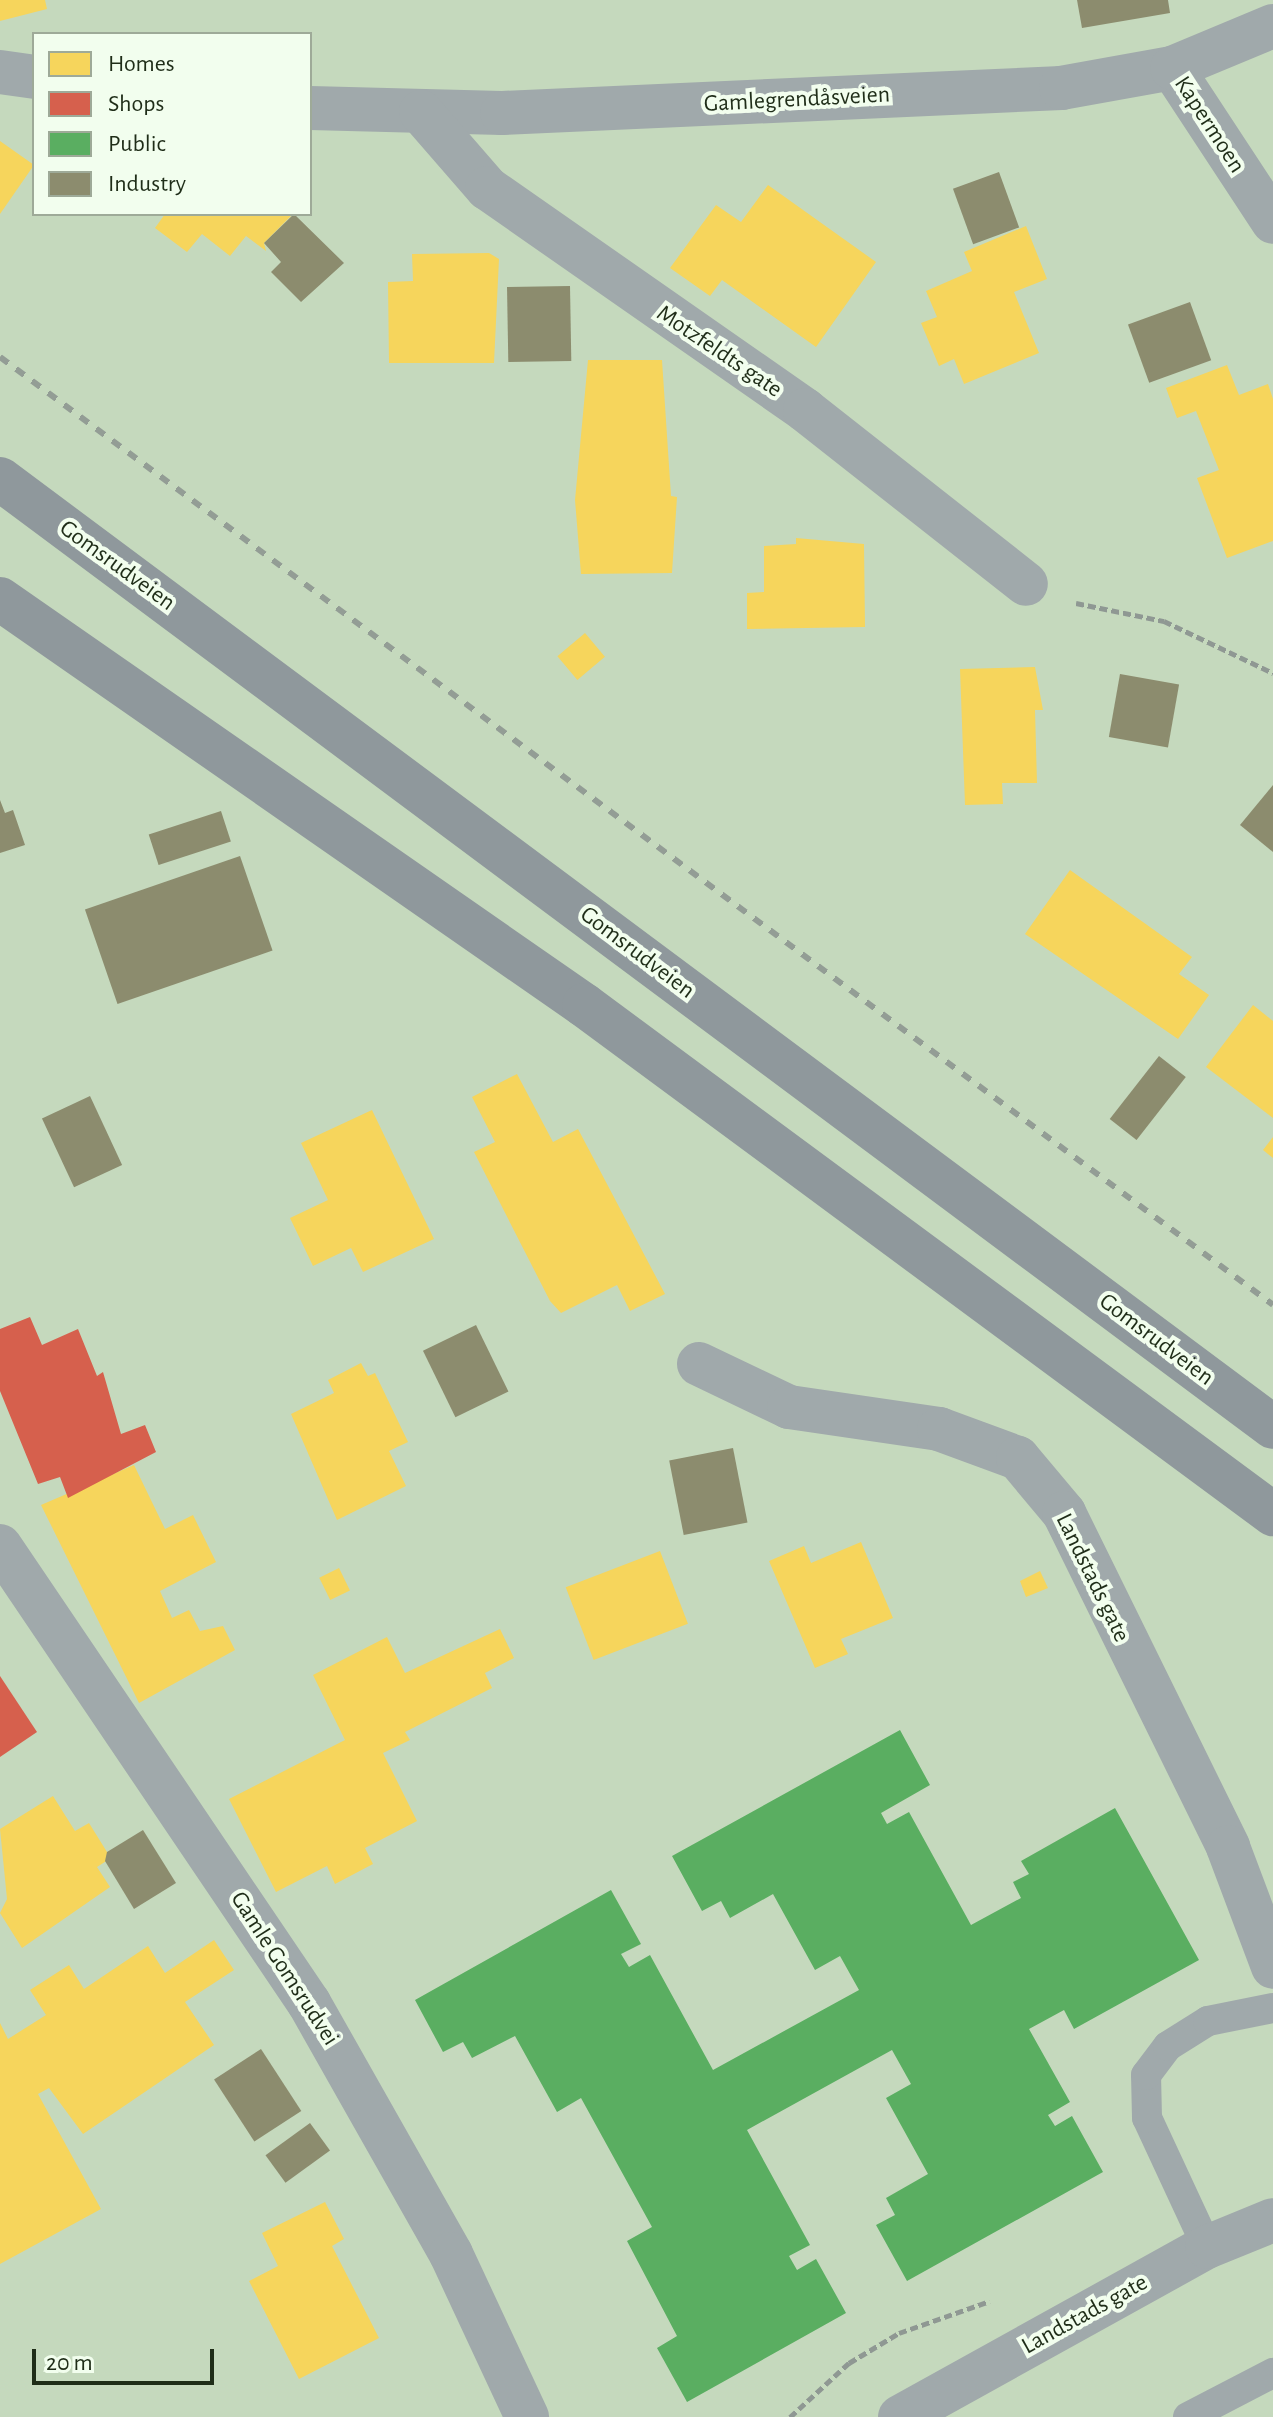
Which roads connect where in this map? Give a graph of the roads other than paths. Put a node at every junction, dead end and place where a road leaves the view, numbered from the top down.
1 (1273, 26) edge
2 (1172, 68) junction
3 (0, 72) edge
4 (32, 77) edge
5 (312, 108) edge
6 (421, 112) junction
7 (1273, 222) edge
8 (0, 479) edge
9 (1026, 584) road end
10 (0, 599) edge
11 (699, 1364) dead end
12 (1273, 1427) edge
13 (1273, 1514) edge
14 (0, 1546) edge
15 (1273, 1967) edge
16 (1273, 2008) edge
17 (1273, 2220) edge
18 (1207, 2247) junction
19 (1273, 2373) edge
20 (925, 2411) edge
21 (527, 2417) edge
22 (1188, 2417) edge

1 - 2 street, Gamlegrendåsveien
2 - 6 street, Gamlegrendåsveien
2 - 7 street, Kapermoen
3 - 4 street
5 - 6 street, Gamlegrendåsveien
6 - 9 street, Motzfeldts gate
8 - 12 main road, Gomsrudveien
10 - 13 main road
11 - 15 street, Landstads gate
14 - 21 street, Gamle Gomsrudvei
16 - 18 lane
17 - 18 street, Landstads gate
18 - 20 street, Landstads gate
19 - 22 lane

